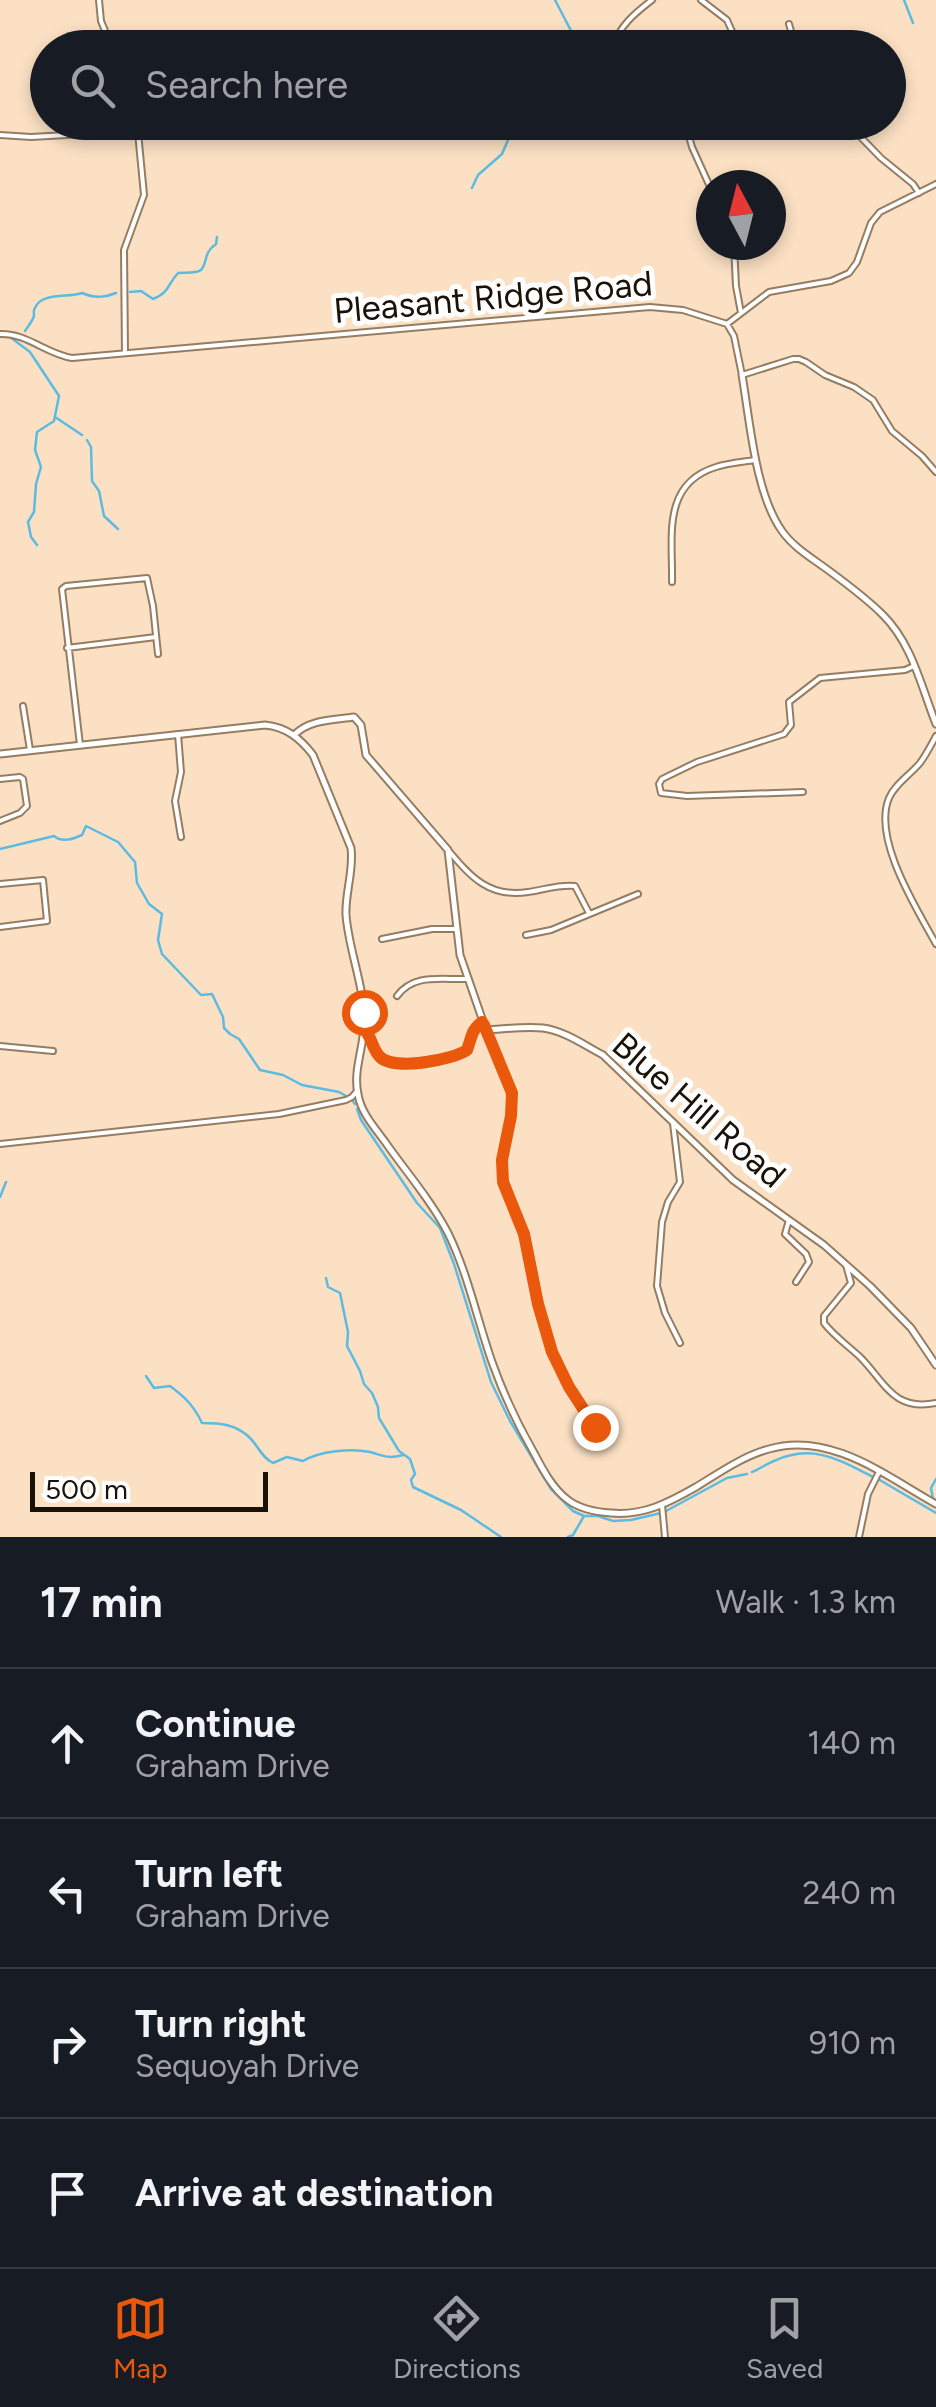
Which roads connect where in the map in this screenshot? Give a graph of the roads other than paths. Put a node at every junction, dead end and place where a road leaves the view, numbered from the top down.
1 (98, 0) edge
2 (652, 0) edge
3 (701, 0) edge
4 (789, 24) dead end
5 (105, 30) edge
6 (620, 30) edge
7 (731, 30) edge
8 (791, 30) edge
9 (0, 135) edge
10 (30, 137) edge
11 (139, 140) edge
12 (690, 140) edge
13 (864, 140) edge
14 (702, 170) edge
15 (936, 184) edge
16 (918, 193) junction
17 (735, 260) edge
18 (741, 312) junction
19 (726, 324) junction
20 (0, 334) edge
21 (124, 354) junction
22 (742, 375) junction
23 (757, 460) junction
24 (936, 472) edge
25 (672, 582) dead end
26 (156, 637) junction
27 (68, 648) junction
28 (158, 654) dead end
29 (914, 666) junction
30 (23, 706) dead end
31 (936, 724) edge
32 (178, 734) junction
33 (294, 735) junction
34 (936, 736) edge
35 (80, 745) junction
36 (30, 750) junction
37 (0, 754) edge
38 (0, 779) edge
39 (803, 792) dead end
40 (0, 821) edge
41 (181, 836) dead end
42 (448, 850) junction
43 (0, 884) edge
44 (638, 894) dead end
45 (589, 913) junction
46 (0, 926) edge
47 (457, 929) junction
48 (526, 935) dead end
49 (382, 939) dead end
50 (936, 944) edge
51 (467, 980) junction
52 (397, 996) dead end
53 (482, 1022) junction
54 (364, 1029) junction
55 (486, 1030) junction
56 (0, 1046) edge
57 (53, 1051) dead end
58 (357, 1091) junction
59 (673, 1122) junction
60 (0, 1144) edge
61 (790, 1220) junction
62 (846, 1265) junction
63 (796, 1282) dead end
64 (852, 1283) junction
65 (867, 1283) junction
66 (680, 1343) dead end
67 (936, 1364) edge
68 (936, 1403) edge
69 (601, 1434) dead end
70 (879, 1472) junction
71 (936, 1504) edge
72 (662, 1506) junction
73 (666, 1537) edge
74 (859, 1537) edge

1 - 5 street
2 - 6 street
3 - 7 street
4 - 8 street
9 - 10 street
11 - 21 street
12 - 14 street
13 - 16 street
15 - 16 street
16 - 18 street
17 - 18 street
18 - 19 street
19 - 21 street, Pleasant Ridge Road
19 - 22 street
20 - 21 street, Pleasant Ridge Road
22 - 23 street
22 - 24 street
23 - 25 street
23 - 29 street
26 - 27 street
26 - 27 street
26 - 28 street
27 - 35 street
29 - 31 street
29 - 39 street
30 - 36 street
32 - 33 street
32 - 35 street
32 - 41 street
33 - 42 street
33 - 54 street
34 - 50 street
35 - 36 street
36 - 37 street
38 - 40 street
42 - 45 street
42 - 47 street
43 - 46 street
44 - 45 street
45 - 48 street
47 - 49 street
47 - 51 street
51 - 52 street
51 - 53 street
53 - 54 street
53 - 55 street
54 - 58 street
55 - 59 street, Blue Hill Road
55 - 69 street
56 - 57 street
58 - 60 street
58 - 72 street
59 - 61 street, Blue Hill Road
59 - 66 street
61 - 62 street, Blue Hill Road
61 - 63 street
62 - 64 street
62 - 65 street, Blue Hill Road
64 - 65 street
64 - 68 street
65 - 67 street, Blue Hill Road
70 - 71 street
70 - 72 street
70 - 74 street
72 - 73 street

